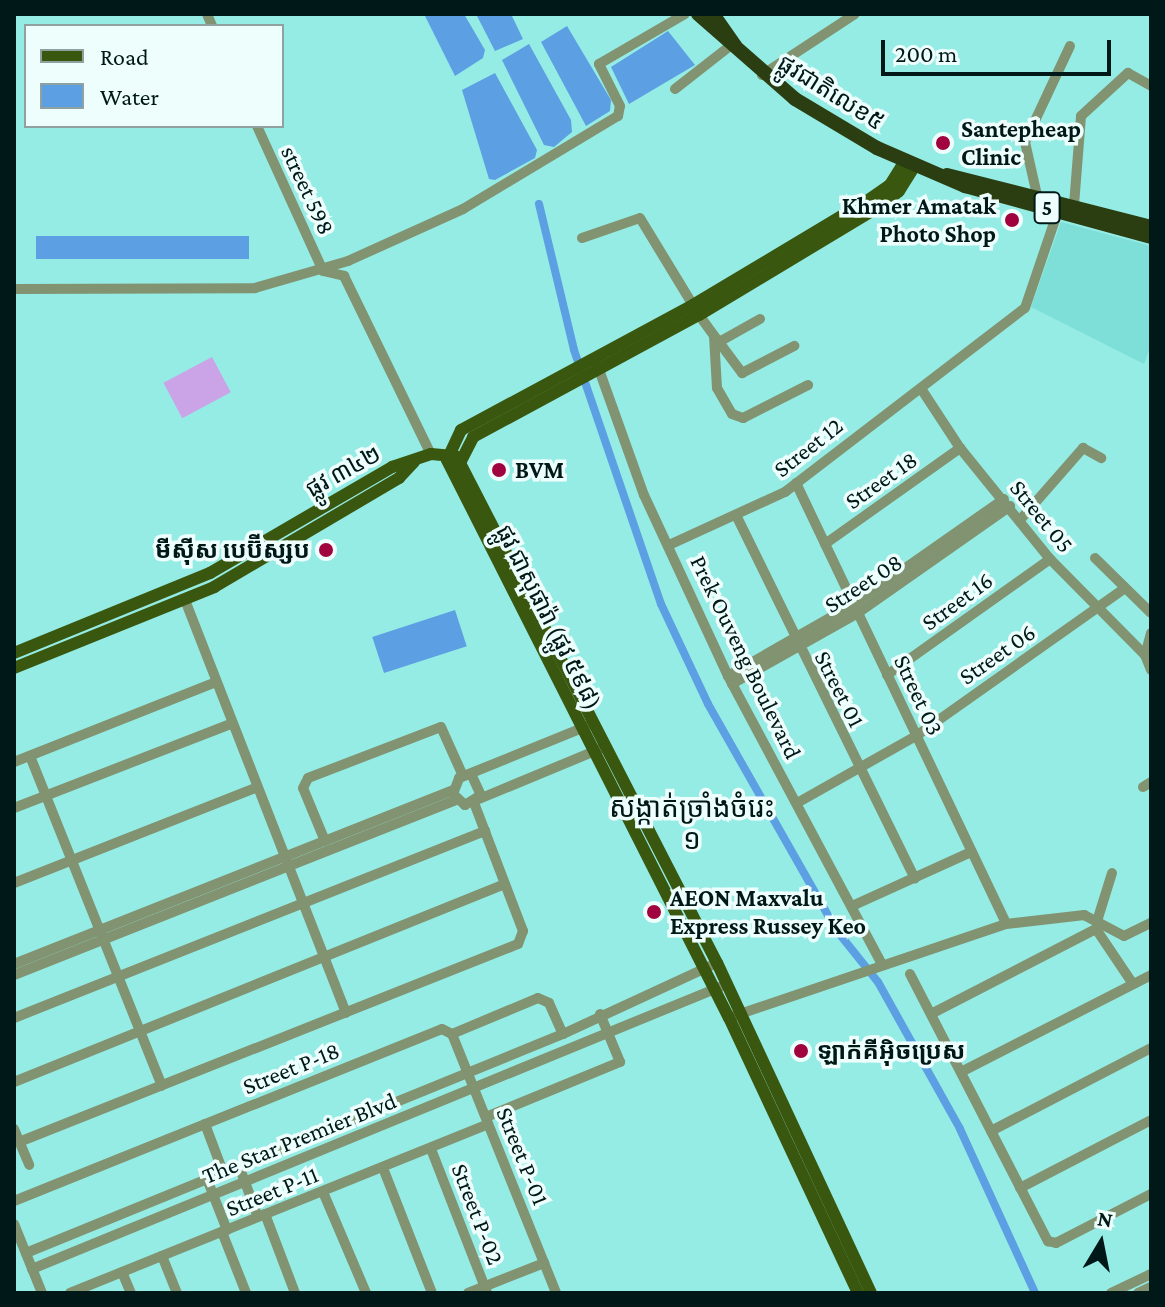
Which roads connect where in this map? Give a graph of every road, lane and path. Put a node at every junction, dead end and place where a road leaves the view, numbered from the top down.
1 (685, 14) edge
2 (698, 14) edge
3 (713, 14) edge
4 (855, 14) edge
5 (1070, 46) dead end
6 (734, 50) junction
7 (760, 73) junction
8 (1151, 86) edge
9 (675, 89) dead end
10 (258, 128) edge
11 (910, 163) junction
12 (945, 175) junction
13 (1037, 195) junction
14 (1074, 205) junction
15 (1058, 211) junction
16 (1151, 227) edge
17 (1151, 237) edge
18 (582, 238) dead end
19 (323, 271) junction
20 (14, 289) edge
21 (696, 310) junction
22 (760, 319) dead end
23 (717, 339) junction
24 (794, 346) dead end
25 (594, 365) junction
26 (808, 385) dead end
27 (922, 390) junction
28 (960, 448) junction
29 (431, 454) junction
30 (454, 456) junction
31 (1101, 458) dead end
32 (414, 461) junction
33 (796, 483) junction
34 (1007, 503) junction
35 (736, 515) junction
36 (1020, 520) junction
37 (825, 544) junction
38 (669, 545) junction
39 (1095, 558) dead end
40 (1050, 559) junction
41 (1125, 588) junction
42 (185, 600) junction
43 (856, 608) junction
44 (1095, 609) junction
45 (1151, 613) edge
46 (1151, 633) edge
47 (794, 643) junction
48 (14, 653) edge
49 (1145, 655) junction
50 (14, 668) edge
51 (1151, 670) edge
52 (887, 675) junction
53 (730, 680) junction
54 (216, 682) junction
55 (231, 724) junction
56 (588, 726) junction
57 (916, 736) junction
58 (600, 749) junction
59 (30, 756) junction
60 (14, 762) edge
61 (858, 769) junction
62 (467, 776) junction
63 (255, 788) junction
64 (455, 795) junction
65 (46, 796) junction
66 (476, 801) junction
67 (797, 803) junction
68 (14, 808) edge
69 (485, 831) junction
70 (325, 841) junction
71 (971, 852) junction
72 (71, 859) junction
73 (285, 862) junction
74 (1112, 873) dead end
75 (915, 878) junction
76 (14, 883) edge
77 (505, 884) junction
78 (302, 904) junction
79 (852, 906) junction
80 (1098, 918) junction
81 (1151, 923) edge
82 (1006, 924) junction
83 (102, 935) junction
84 (324, 957) junction
85 (14, 964) edge
86 (880, 965) junction
87 (710, 966) junction
88 (910, 974) dead end
89 (14, 975) edge
90 (1151, 975) edge
91 (118, 977) junction
92 (681, 979) junction
93 (1133, 984) junction
94 (720, 986) junction
95 (691, 999) junction
96 (346, 1013) junction
97 (600, 1014) junction
98 (931, 1014) junction
99 (735, 1016) junction
100 (14, 1018) edge
101 (141, 1032) junction
102 (452, 1034) junction
103 (563, 1034) junction
104 (612, 1037) junction
105 (1151, 1048) edge
106 (468, 1072) junction
107 (961, 1072) junction
108 (14, 1082) edge
109 (162, 1086) junction
110 (474, 1088) junction
111 (487, 1120) junction
112 (1151, 1120) edge
113 (205, 1124) junction
114 (14, 1129) edge
115 (991, 1131) junction
116 (795, 1140) junction
117 (19, 1142) junction
118 (431, 1149) junction
119 (29, 1165) dead end
120 (239, 1166) junction
121 (383, 1168) junction
122 (223, 1172) junction
123 (207, 1179) junction
124 (245, 1182) junction
125 (1020, 1188) junction
126 (323, 1192) junction
127 (1151, 1194) edge
128 (213, 1195) junction
129 (14, 1201) edge
130 (262, 1216) junction
131 (14, 1224) edge
132 (224, 1231) junction
133 (26, 1253) junction
134 (162, 1256) junction
135 (544, 1263) junction
136 (32, 1269) junction
137 (122, 1272) junction
138 (1151, 1274) edge
139 (1151, 1287) edge
140 (486, 1290) edge
141 (83, 1291) edge
142 (1114, 1292) edge
143 (42, 1293) edge
144 (70, 1293) edge
145 (131, 1293) edge
146 (177, 1293) edge
147 (246, 1293) edge
148 (295, 1293) edge
149 (366, 1293) edge
150 (432, 1293) edge
151 (468, 1293) edge
152 (556, 1293) edge
153 (858, 1293) edge
154 (871, 1293) edge
155 (1138, 1293) edge

1 - 19 street
2 - 6 highway, ផ្លូវជាតិលេខ៥ / 5
3 - 6 highway, ផ្លូវជាតិលេខ៥ / 5
4 - 7 street
5 - 13 street
6 - 7 highway, ផ្លូវជាតិលេខ៥ / 5
6 - 9 street
7 - 11 highway, ផ្លូវជាតិលេខ៥ / 5
8 - 14 street
10 - 19 street, street 598
11 - 12 highway, ផ្លូវជាតិលេខ៥ / 5
11 - 21 main road
12 - 13 highway, ផ្លូវជាតិលេខ៥ / 5
12 - 15 highway, ផ្លូវជាតិលេខ៥ / 5
13 - 14 highway, ផ្លូវជាតិលេខ៥ / 5
14 - 16 highway, ផ្លូវជាតិលេខ៥ / 5
15 - 17 highway, ផ្លូវជាតិលេខ៥ / 5
15 - 27 street, Street 12
18 - 21 street
19 - 20 street
19 - 29 street
21 - 23 street
21 - 25 main road
22 - 23 street
23 - 24 street
23 - 26 street
25 - 30 main road
25 - 38 street, Prek Ouveng Boulevard
27 - 28 street, Street 05
27 - 33 street, Street 12
28 - 34 street, Street 05
28 - 37 street, Street 18
29 - 30 main road
29 - 32 main road
30 - 56 main road, ផ្លូវ ជាសុផារ៉ា (ផ្លូវ ៥៩៨)
31 - 36 street
32 - 42 main road, ផ្លូវ ៣៤២
32 - 48 main road, ផ្លូវ ៣៤២
33 - 35 street, Street 12
33 - 37 street, Street 03
34 - 36 street, Street 05
34 - 43 street
35 - 38 street, Street 12
35 - 47 street, Street 01
36 - 40 street, Street 05
37 - 43 street, Street 03
38 - 53 street, Prek Ouveng Boulevard
39 - 41 street
40 - 44 street, Street 05
40 - 52 street, Street 16
41 - 44 street, Street 06
41 - 45 street
42 - 50 main road, ផ្លូវ ៣៤២
42 - 54 street
43 - 47 street
43 - 52 street, Street 03
44 - 49 street, Street 05
44 - 57 street, Street 06
46 - 49 street
47 - 53 street
47 - 61 street, Street 01
49 - 51 street
52 - 57 street, Street 03
53 - 67 street, Prek Ouveng Boulevard
54 - 55 street
54 - 59 street
55 - 63 street
55 - 65 street
56 - 58 main road, ផ្លូវ ជាសុផារ៉ា (ផ្លូវ ៥៩៨)
56 - 62 street
57 - 61 street, Street 06
57 - 71 street, Street 03
58 - 66 street
58 - 87 main road, ផ្លូវ ជាសុផារ៉ា (ផ្លូវ ៥៩៨)
59 - 60 street
59 - 65 street
61 - 67 street, Street 06
61 - 75 street, Street 01
62 - 64 street
62 - 66 street
62 - 70 street
63 - 72 street
63 - 73 street
64 - 66 street
64 - 70 street
64 - 73 street
65 - 68 street
65 - 72 street
66 - 69 street
67 - 79 street, Prek Ouveng Boulevard
69 - 77 street
69 - 78 street
70 - 73 street
71 - 75 street
71 - 82 street, Street 03
72 - 76 street
72 - 83 street
73 - 78 street
73 - 83 street
74 - 80 street
75 - 79 street
77 - 84 street
77 - 96 street
78 - 84 street
78 - 91 street
79 - 86 street, Prek Ouveng Boulevard
80 - 81 street
80 - 82 street
82 - 86 street
83 - 85 street
83 - 89 street
83 - 91 street
84 - 96 street
84 - 101 street
86 - 99 street
87 - 92 street, The Star Premier Blvd
87 - 94 main road, ផ្លូវ ជាសុផារ៉ា (ផ្លូវ ៥៩៨)
88 - 98 street
90 - 93 street
91 - 100 street
91 - 101 street
92 - 95 street
92 - 97 street, The Star Premier Blvd
93 - 98 street
93 - 107 street
94 - 95 street, The Star Premier Blvd
94 - 99 main road, ផ្លូវ ជាសុផារ៉ា (ផ្លូវ ៥៩៨)
95 - 104 street, The Star Premier Blvd
96 - 109 street
97 - 103 street, The Star Premier Blvd
97 - 104 street
98 - 107 street
99 - 116 main road, ផ្លូវ ជាសុផារ៉ា (ផ្លូវ ៥៩៨)
101 - 108 street
101 - 109 street
102 - 103 street, Street P-18
102 - 106 street, Street P-01
102 - 113 street, Street P-18
103 - 106 street, The Star Premier Blvd
104 - 110 street, The Star Premier Blvd
104 - 111 street, Street P-11
105 - 115 street
106 - 110 street, Street P-01
106 - 120 street, The Star Premier Blvd
107 - 115 street
109 - 117 street
110 - 111 street, Street P-01
110 - 124 street, The Star Premier Blvd
111 - 118 street, Street P-11
111 - 135 street, Street P-01
112 - 125 street
113 - 122 street
113 - 129 street, Street P-18
114 - 117 street
115 - 125 street
116 - 153 main road, ផ្លូវ ជាសុផារ៉ា (ផ្លូវ ៥៩៨)
116 - 154 main road, ផ្លូវ ជាសុផារ៉ា (ផ្លូវ ៥៩៨)
117 - 119 street
118 - 121 street, Street P-11
118 - 140 street, Street P-02
120 - 122 street, The Star Premier Blvd
120 - 124 street
121 - 126 street, Street P-11
121 - 150 street
122 - 123 street, The Star Premier Blvd
123 - 128 street
123 - 133 street, The Star Premier Blvd
124 - 128 street, The Star Premier Blvd
124 - 130 street
125 - 127 street
126 - 130 street, Street P-11
126 - 149 street
128 - 132 street
128 - 136 street, The Star Premier Blvd
130 - 132 street, Street P-11
130 - 148 street
131 - 133 street
132 - 134 street, Street P-11
132 - 147 street
133 - 136 street
134 - 137 street, Street P-11
134 - 146 street
135 - 140 street
135 - 152 street, Street P-01
136 - 143 street
137 - 141 street, Street P-11
137 - 145 street
138 - 142 street
139 - 155 street
140 - 151 street
141 - 144 street, Street P-11

